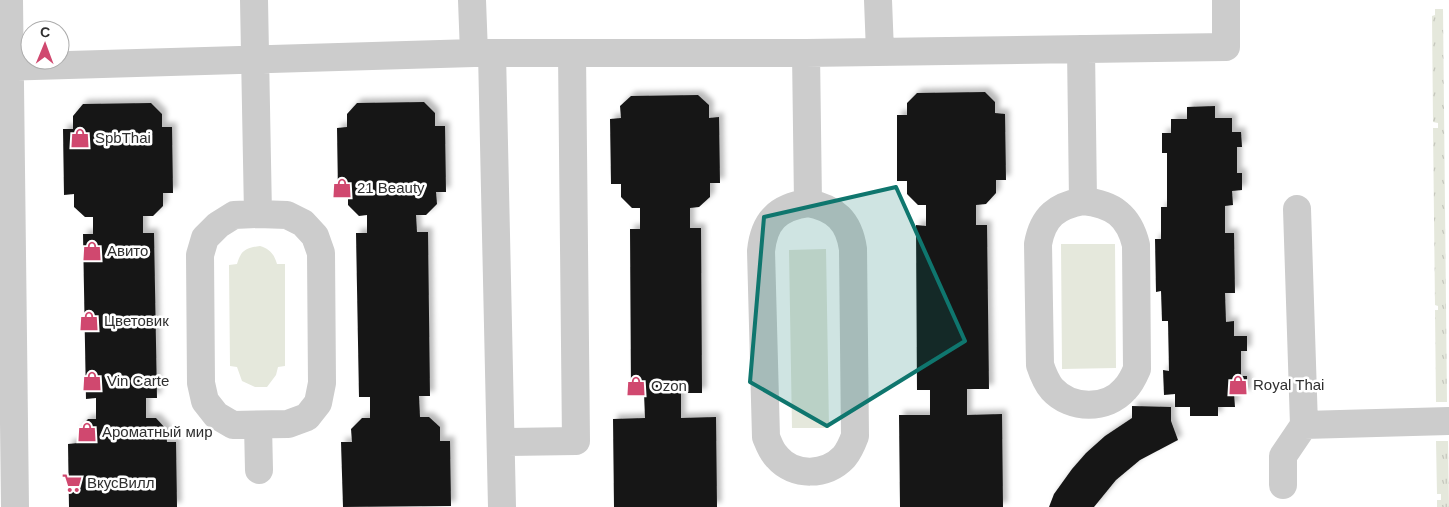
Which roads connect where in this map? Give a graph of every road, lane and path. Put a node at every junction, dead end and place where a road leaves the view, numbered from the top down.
1 (9, 0) edge
2 (254, 0) edge
3 (472, 0) edge
4 (878, 0) edge
5 (1226, 0) edge
6 (1081, 49) junction
7 (880, 52) junction
8 (483, 53) junction
9 (572, 53) junction
10 (806, 53) junction
11 (5, 67) edge
12 (5, 110) edge
13 (1084, 201) junction
14 (808, 204) junction
15 (1297, 209) dead end
16 (258, 214) junction
17 (1449, 420) edge
18 (258, 425) junction
19 (1304, 425) junction
20 (501, 442) junction
21 (259, 470) dead end
22 (1283, 485) dead end
23 (15, 507) edge
24 (502, 507) edge

1 - 11 street
2 - 16 street
3 - 8 street
4 - 7 street
5 - 6 street
6 - 7 street
6 - 13 street
7 - 10 street
8 - 9 street
8 - 11 street
8 - 20 street
9 - 10 street
9 - 20 street
10 - 14 street
11 - 12 street
12 - 23 street
13 - 13 street
14 - 14 street
15 - 19 street
16 - 18 street
16 - 18 street
17 - 19 street
18 - 21 street
19 - 22 street
20 - 24 street

